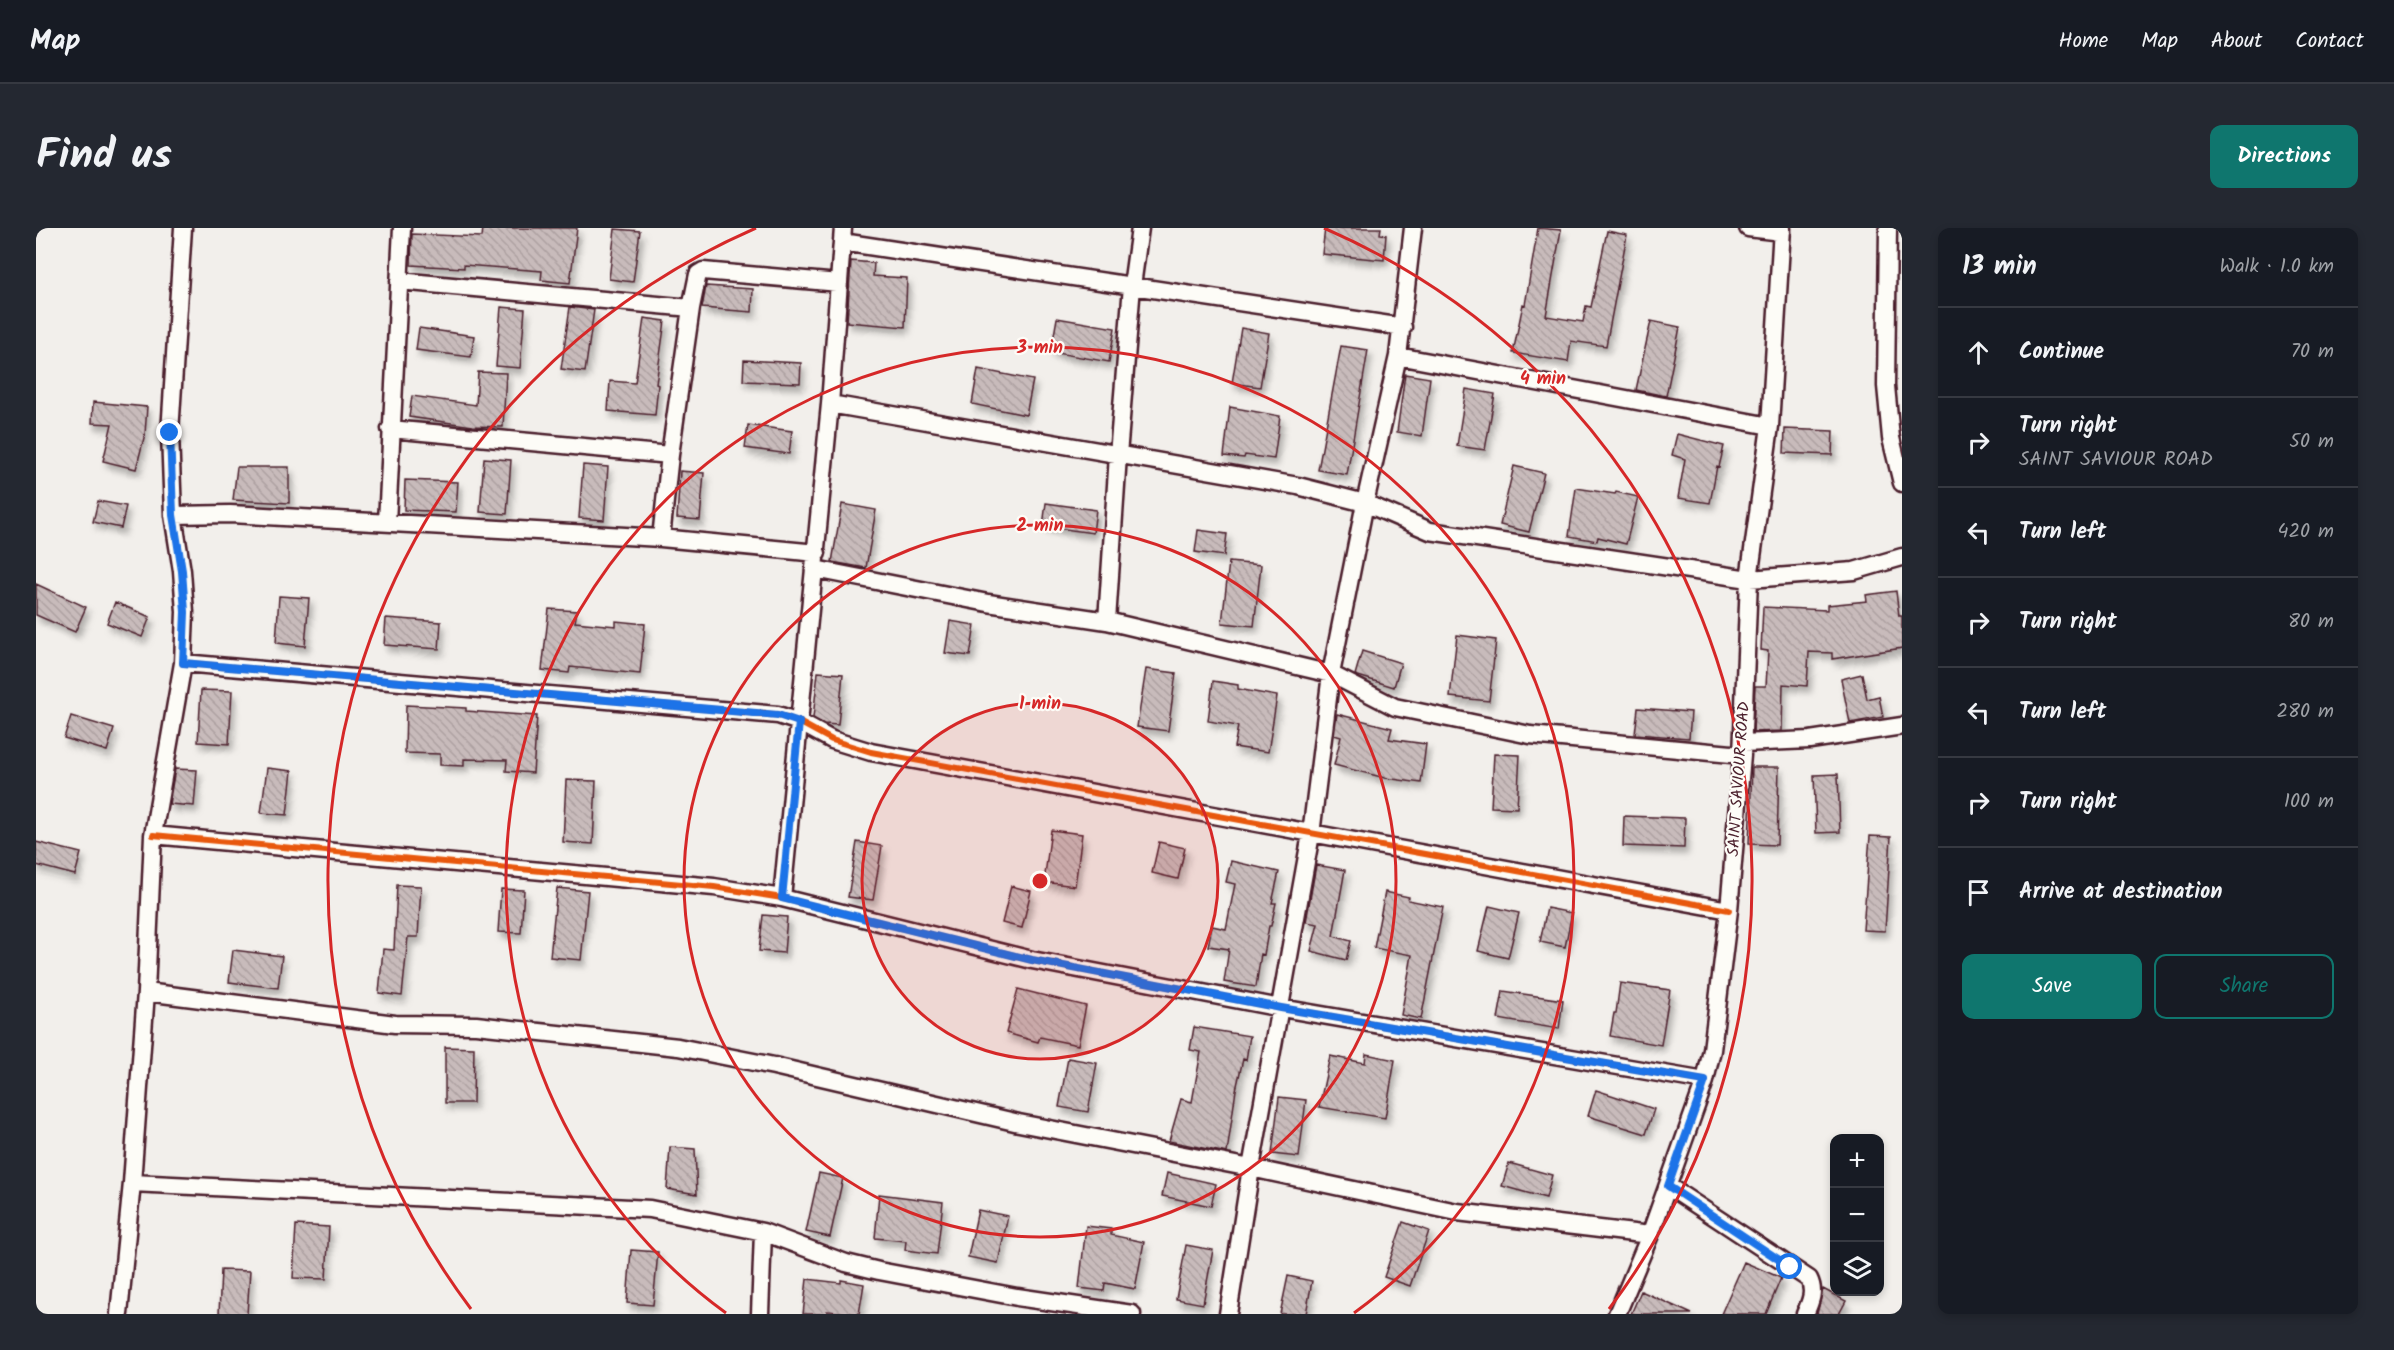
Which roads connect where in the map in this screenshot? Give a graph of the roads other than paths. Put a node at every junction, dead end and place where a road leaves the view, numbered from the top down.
1 (183, 228) edge
2 (402, 228) edge
3 (1140, 228) edge
4 (1413, 228) edge
5 (1748, 228) edge
6 (1888, 228) edge
7 (1782, 230) edge
8 (842, 235) edge
9 (399, 281) junction
10 (839, 283) junction
11 (1132, 286) junction
12 (691, 308) junction
13 (1403, 327) junction
14 (1398, 356) junction
15 (830, 404) junction
16 (1770, 426) junction
17 (390, 429) junction
18 (670, 455) junction
19 (1118, 455) junction
20 (1902, 483) edge
21 (1365, 503) junction
22 (173, 515) junction
23 (387, 522) junction
24 (662, 538) junction
25 (1902, 557) edge
26 (816, 561) junction
27 (1749, 579) junction
28 (1107, 621) junction
29 (183, 663) junction
30 (1331, 674) junction
31 (799, 722) junction
32 (1902, 726) edge
33 (1742, 749) junction
34 (1311, 834) junction
35 (153, 835) junction
36 (782, 898) junction
37 (1729, 910) junction
38 (146, 992) junction
39 (1281, 1008) junction
40 (1705, 1081) junction
41 (1251, 1168) junction
42 (132, 1183) junction
43 (1668, 1186) junction
44 (764, 1232) junction
45 (1650, 1234) junction
46 (119, 1314) edge
47 (760, 1314) edge
48 (1131, 1314) edge
49 (1228, 1314) edge
50 (1617, 1314) edge
51 (1805, 1314) edge

1 - 22 street
2 - 9 street
3 - 11 street
4 - 13 street
5 - 7 street
6 - 20 street
7 - 16 street, SAINT SAVIOUR ROAD
8 - 10 street
8 - 11 street
9 - 12 street
9 - 17 street
10 - 12 street
10 - 15 street
11 - 13 street
11 - 19 street
12 - 18 street
13 - 14 street
14 - 16 street
14 - 21 street
15 - 19 street
15 - 26 street
16 - 27 street, SAINT SAVIOUR ROAD
17 - 18 street
17 - 23 street
18 - 24 street
19 - 21 street
19 - 28 street
21 - 27 street
21 - 30 street
22 - 23 street
22 - 29 street
23 - 24 street
24 - 26 street
25 - 27 street
26 - 28 street
26 - 31 street
27 - 33 street, SAINT SAVIOUR ROAD
28 - 30 street
29 - 31 street
29 - 35 street
30 - 33 street
30 - 34 street
31 - 34 street
31 - 36 street
32 - 33 street
33 - 37 street, SAINT SAVIOUR ROAD
34 - 37 street
34 - 39 street
35 - 36 street
35 - 38 street
36 - 39 street
37 - 40 street, SAINT SAVIOUR ROAD
38 - 41 street
38 - 42 street
39 - 40 street
39 - 41 street
40 - 43 street, SAINT SAVIOUR ROAD
41 - 45 street
41 - 49 street
42 - 44 street
42 - 46 street
43 - 45 street, SAINT SAVIOUR ROAD
43 - 51 street
44 - 47 street
44 - 48 street
45 - 50 street, SAINT SAVIOUR ROAD

